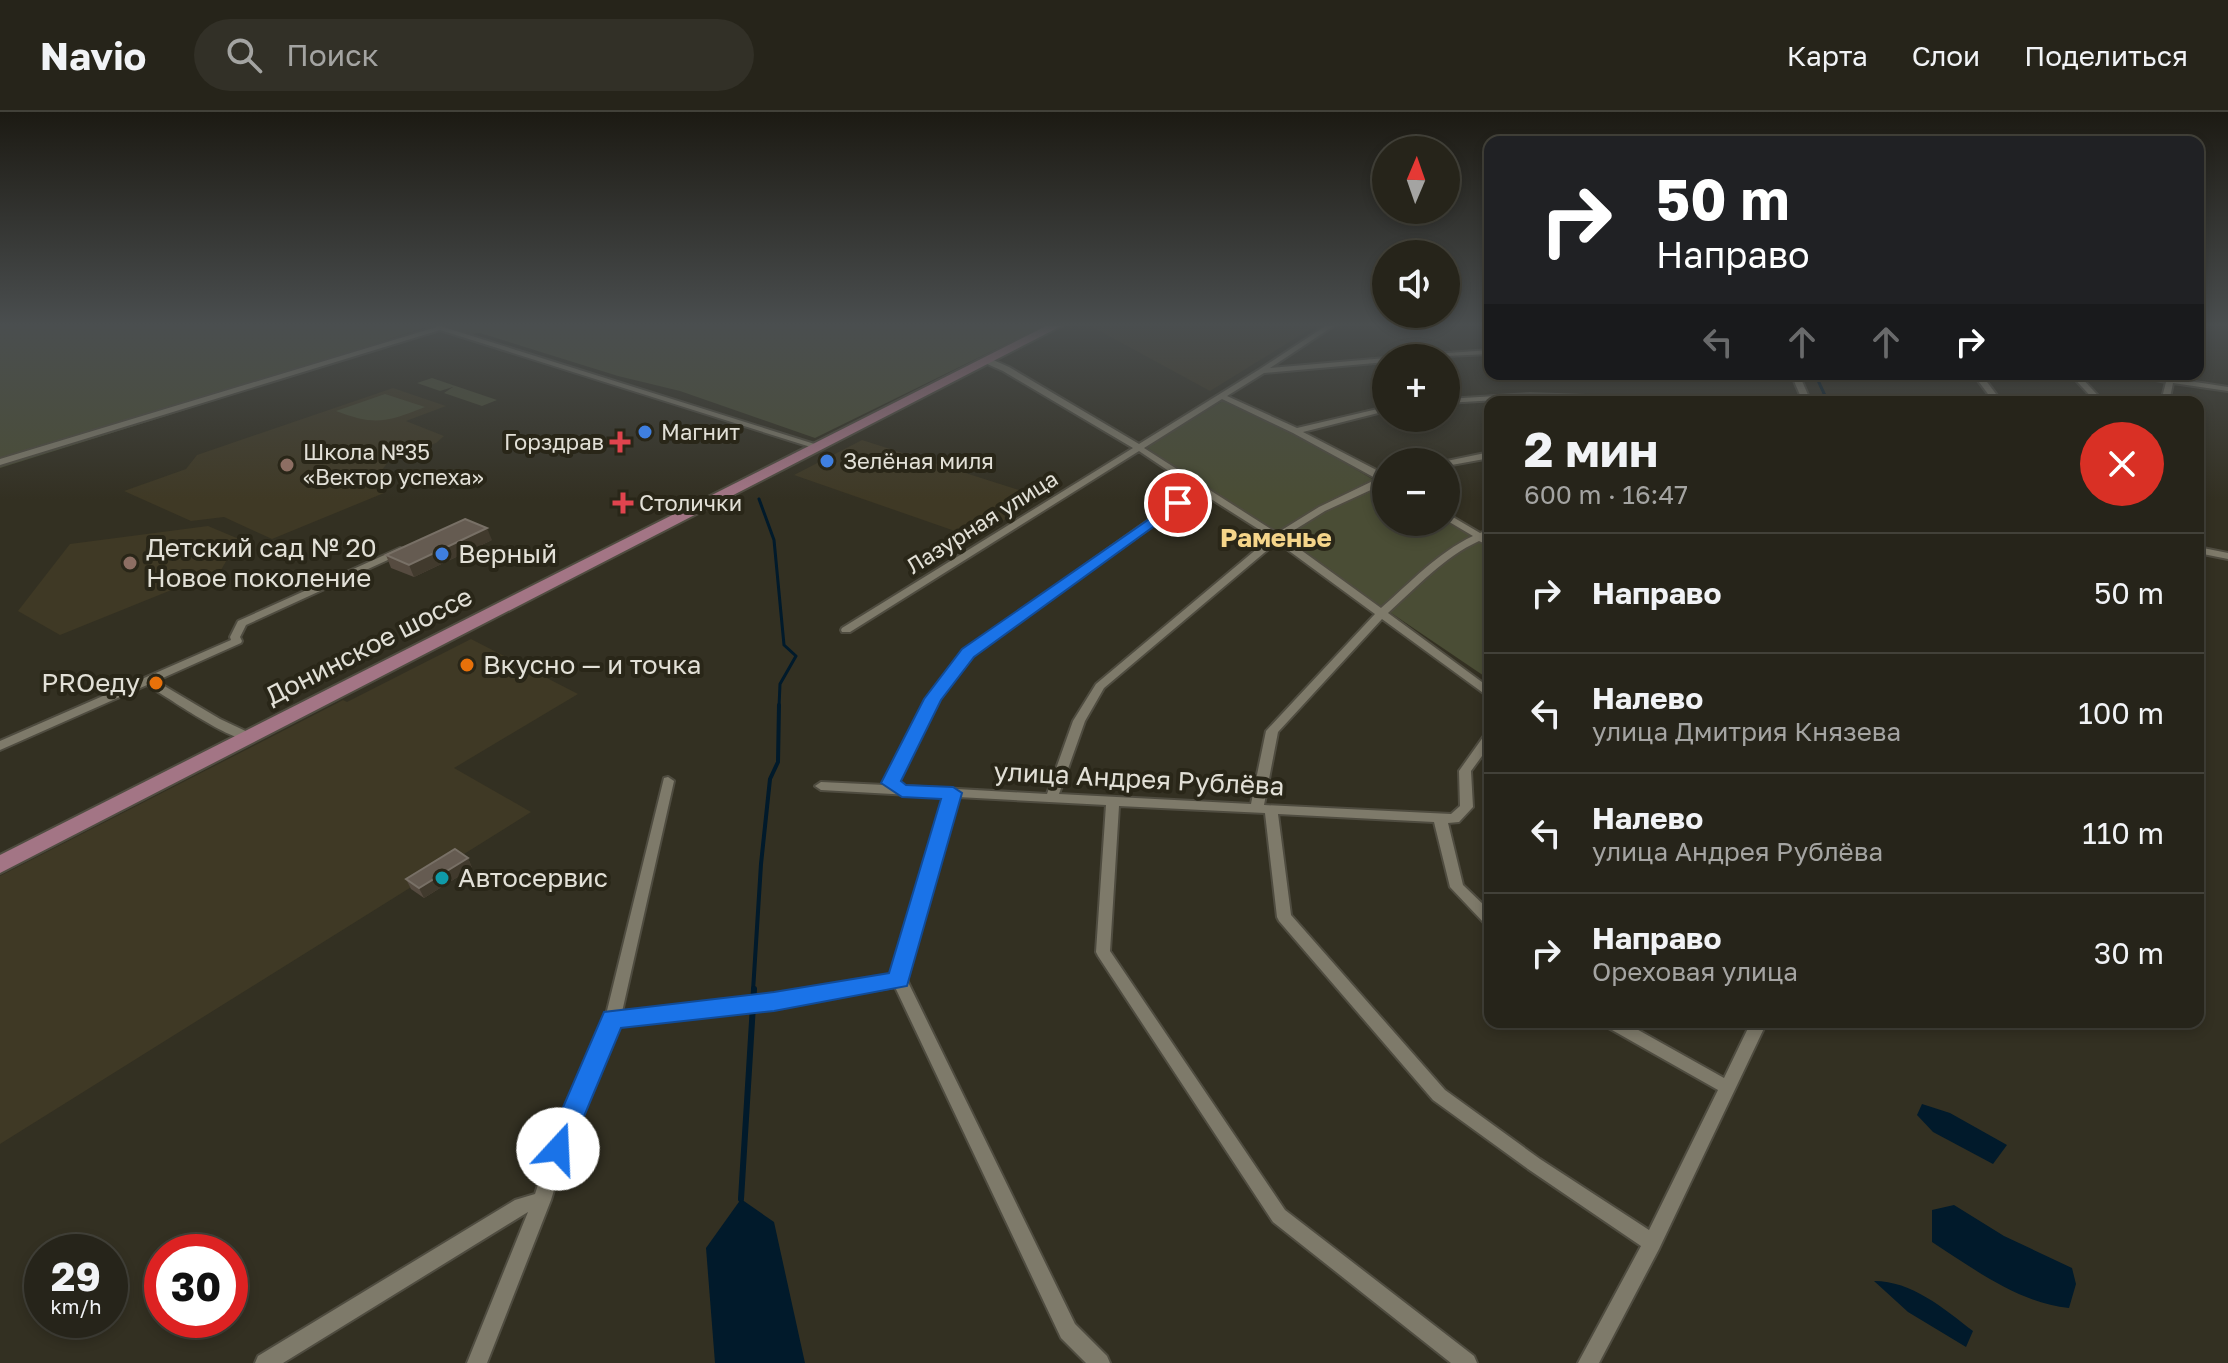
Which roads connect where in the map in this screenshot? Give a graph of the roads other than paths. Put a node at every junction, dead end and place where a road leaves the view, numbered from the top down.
1 (265, 381) edge
2 (610, 381) edge
3 (948, 381) edge
4 (1027, 381) edge
5 (1246, 381) edge
6 (2179, 381) edge
7 (2228, 389) edge
8 (1223, 397) junction
9 (1484, 399) edge
10 (1460, 400) edge
11 (1372, 412) edge
12 (1296, 431) junction
13 (820, 447) junction
14 (1139, 448) junction
15 (1484, 456) edge
16 (1460, 460) edge
17 (0, 462) edge
18 (1372, 472) edge
19 (1372, 485) edge
20 (1201, 487) junction
21 (1460, 523) edge
22 (1484, 534) edge
23 (1277, 537) junction
24 (414, 545) edge
25 (2204, 551) edge
26 (2228, 556) edge
27 (1381, 614) junction
28 (846, 630) dead end
29 (147, 680) junction
30 (1484, 689) edge
31 (250, 738) junction
32 (1484, 744) edge
33 (0, 746) edge
34 (668, 781) dead end
35 (821, 786) dead end
36 (902, 791) junction
37 (953, 793) junction
38 (1052, 796) junction
39 (1113, 801) junction
40 (1264, 808) junction
41 (1447, 819) junction
42 (0, 865) edge
43 (1484, 914) edge
44 (899, 980) junction
45 (613, 1019) junction
46 (1622, 1028) edge
47 (1756, 1028) edge
48 (1728, 1088) junction
49 (542, 1200) junction
50 (1652, 1243) junction
51 (265, 1363) edge
52 (477, 1363) edge
53 (1100, 1363) edge
54 (1467, 1363) edge
55 (1588, 1363) edge

1 - 17 street
2 - 13 street
3 - 13 main road, Донинское шоссе
4 - 14 street
5 - 8 street, Лазурная улица
6 - 7 street
8 - 12 street
8 - 14 street, Лазурная улица
9 - 10 street
11 - 12 street
12 - 18 street
13 - 31 main road, Донинское шоссе
14 - 20 street
14 - 28 street, Лазурная улица
15 - 16 street
19 - 23 street
20 - 23 street
20 - 36 street
21 - 22 street
22 - 27 street
23 - 27 street
23 - 38 street
24 - 29 street
25 - 26 street
27 - 30 street
27 - 40 street
29 - 31 street
29 - 33 street
31 - 42 main road, Донинское шоссе
32 - 41 street
34 - 45 street
35 - 36 street, улица Андрея Рублёва
36 - 37 street, улица Андрея Рублёва
37 - 38 street, улица Андрея Рублёва
37 - 44 street
38 - 39 street, улица Андрея Рублёва
39 - 40 street, улица Андрея Рублёва
39 - 54 street
40 - 41 street, улица Андрея Рублёва
40 - 50 street
41 - 43 street
44 - 45 street
44 - 53 street
45 - 49 street
46 - 48 street
47 - 48 street
48 - 50 street
49 - 51 street
49 - 52 street
50 - 55 street

